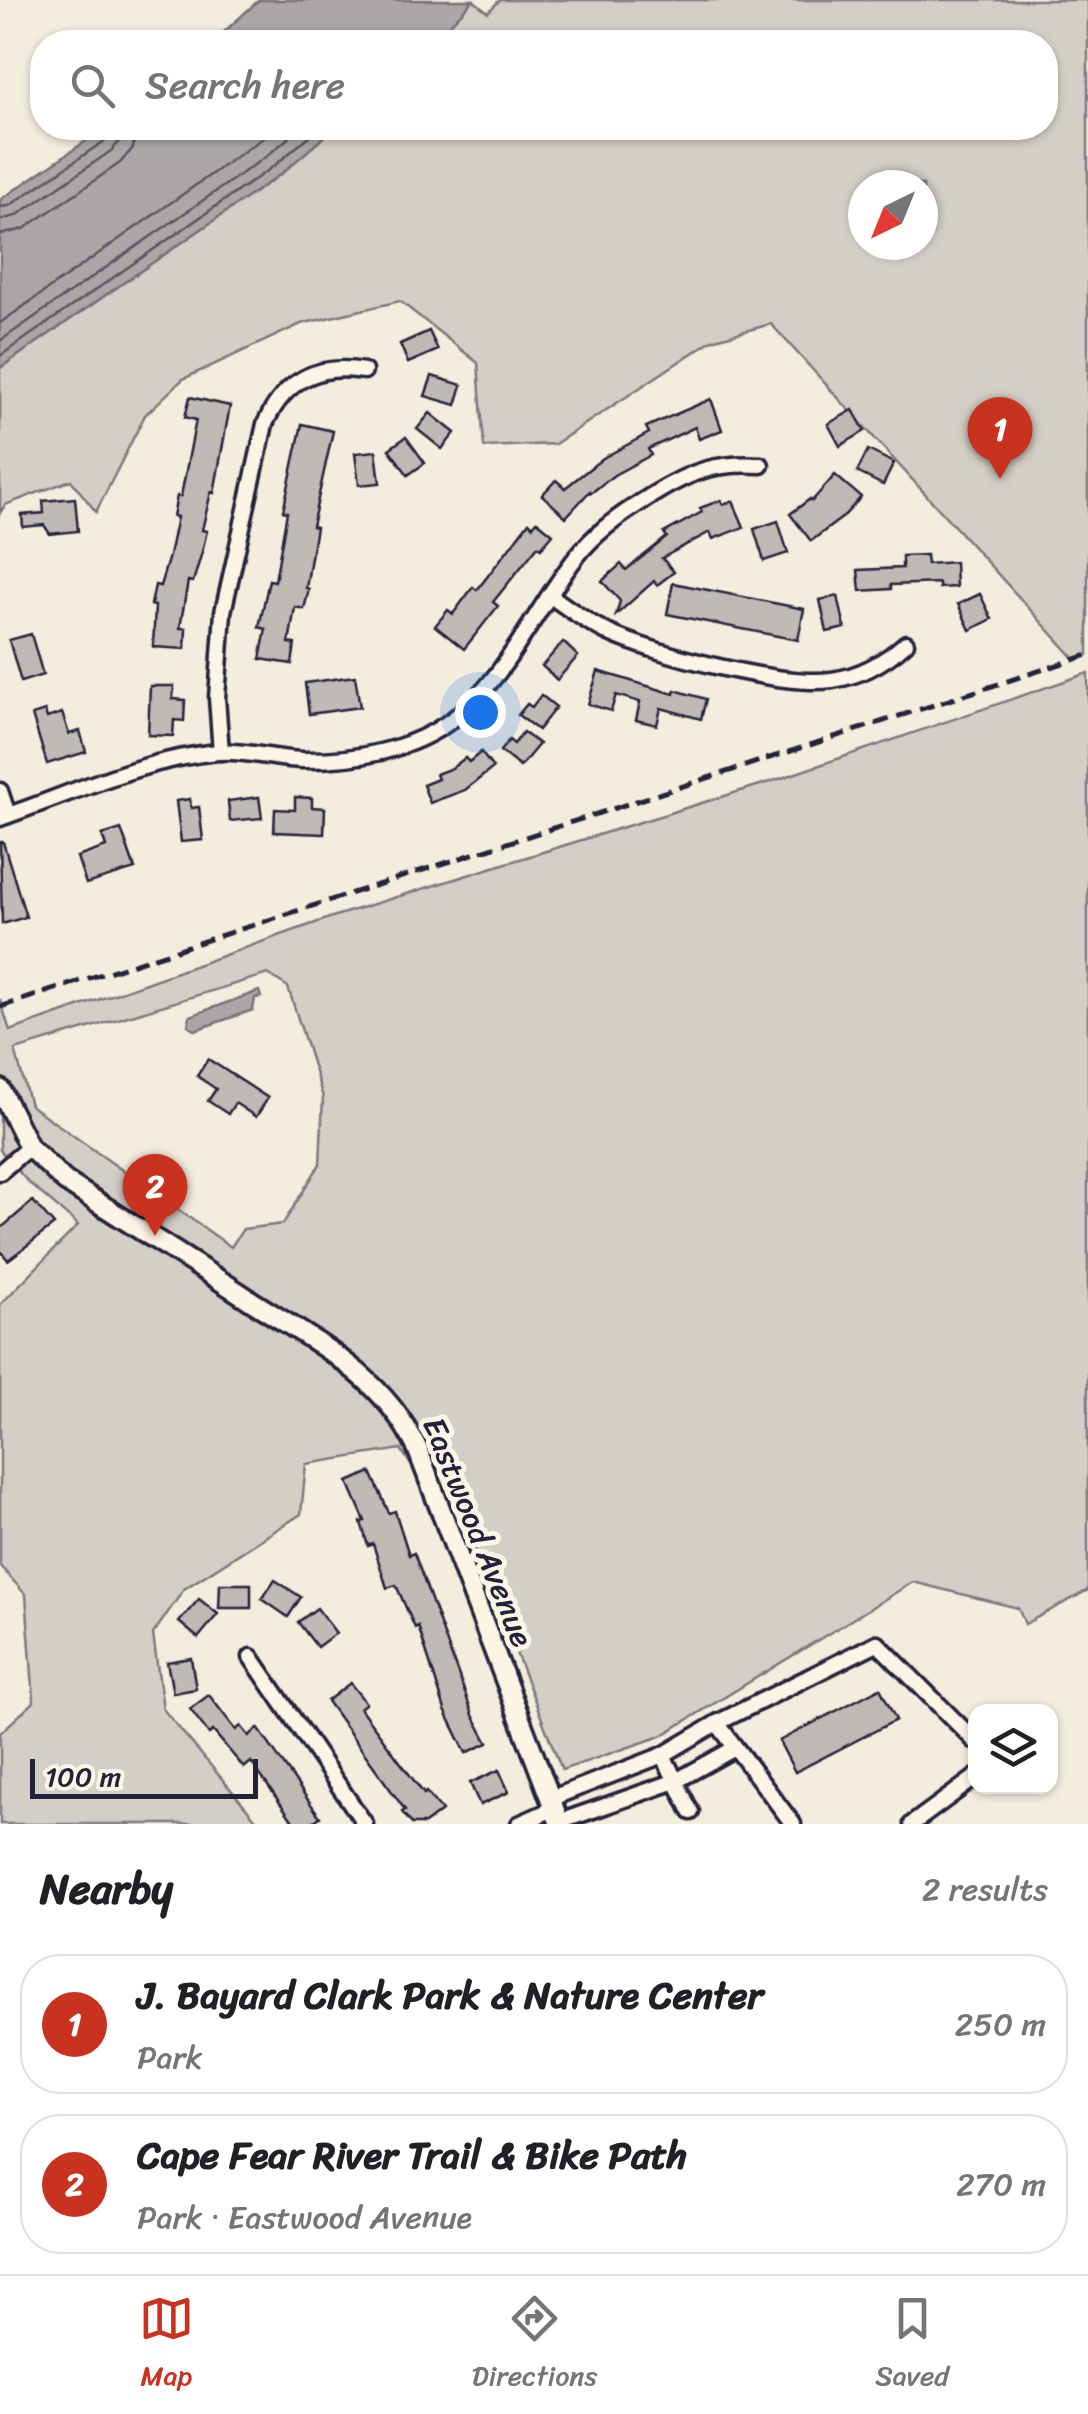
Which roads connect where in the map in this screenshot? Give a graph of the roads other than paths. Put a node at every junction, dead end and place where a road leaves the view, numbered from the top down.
1 (364, 372) dead end
2 (761, 465) dead end
3 (551, 596) junction
4 (906, 643) dead end
5 (221, 752) junction
6 (0, 791) edge
7 (4, 817) edge
8 (0, 1088) edge
9 (29, 1147) junction
10 (0, 1172) edge
11 (251, 1658) dead end
12 (716, 1723) junction
13 (968, 1734) edge
14 (736, 1748) junction
15 (663, 1755) junction
16 (676, 1781) junction
17 (968, 1783) edge
18 (690, 1812) dead end
19 (555, 1814) edge
20 (365, 1824) edge
21 (519, 1824) edge
22 (793, 1824) edge
23 (912, 1824) edge

1 - 5 street
2 - 3 street
3 - 4 street
3 - 5 street
5 - 7 street
6 - 7 street
8 - 9 street, Eastwood Avenue
9 - 10 street
9 - 19 street, Eastwood Avenue
11 - 20 street
12 - 13 street
12 - 14 street
12 - 15 street
14 - 16 street
14 - 22 street
15 - 16 street
15 - 19 street
16 - 18 street
16 - 19 street
17 - 23 street
19 - 21 street

